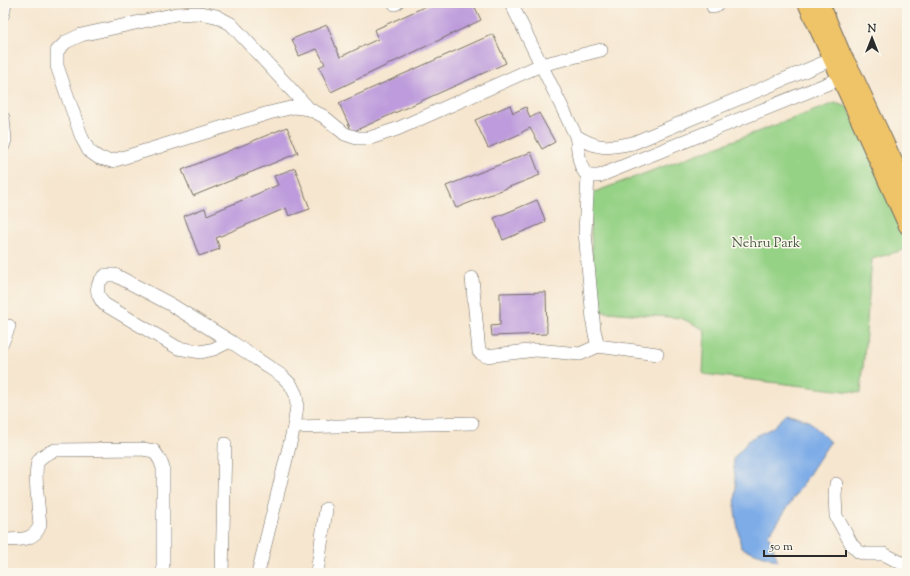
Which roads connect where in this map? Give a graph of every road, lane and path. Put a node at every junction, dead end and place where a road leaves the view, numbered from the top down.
1 (5, 3) edge
2 (511, 3) edge
3 (806, 3) edge
4 (821, 3) edge
5 (3, 14) edge
6 (601, 50) dead end
7 (837, 58) junction
8 (541, 65) junction
9 (847, 76) junction
10 (309, 109) junction
11 (3, 118) edge
12 (576, 136) junction
13 (3, 146) edge
14 (588, 176) junction
15 (907, 189) edge
16 (907, 226) edge
17 (472, 278) dead end
18 (9, 326) dead end
19 (3, 341) edge
20 (230, 341) junction
21 (598, 346) junction
22 (657, 354) dead end
23 (472, 422) dead end
24 (294, 427) junction
25 (225, 444) dead end
26 (836, 484) dead end
27 (326, 509) dead end
28 (3, 540) edge
29 (907, 566) edge
30 (163, 573) edge
31 (222, 573) edge
32 (258, 573) edge
33 (317, 573) edge

1 - 5 street
2 - 8 street
3 - 7 main road
4 - 7 main road
6 - 8 street
7 - 9 main road
7 - 12 street
8 - 10 street
8 - 12 street
9 - 14 street
9 - 15 main road
9 - 16 main road
10 - 10 street
11 - 13 street
12 - 14 street
14 - 21 street
17 - 21 street
18 - 19 street
20 - 20 street
20 - 24 street
21 - 22 street
23 - 24 street
24 - 32 street
25 - 31 street
26 - 29 street
27 - 33 street
28 - 30 street

